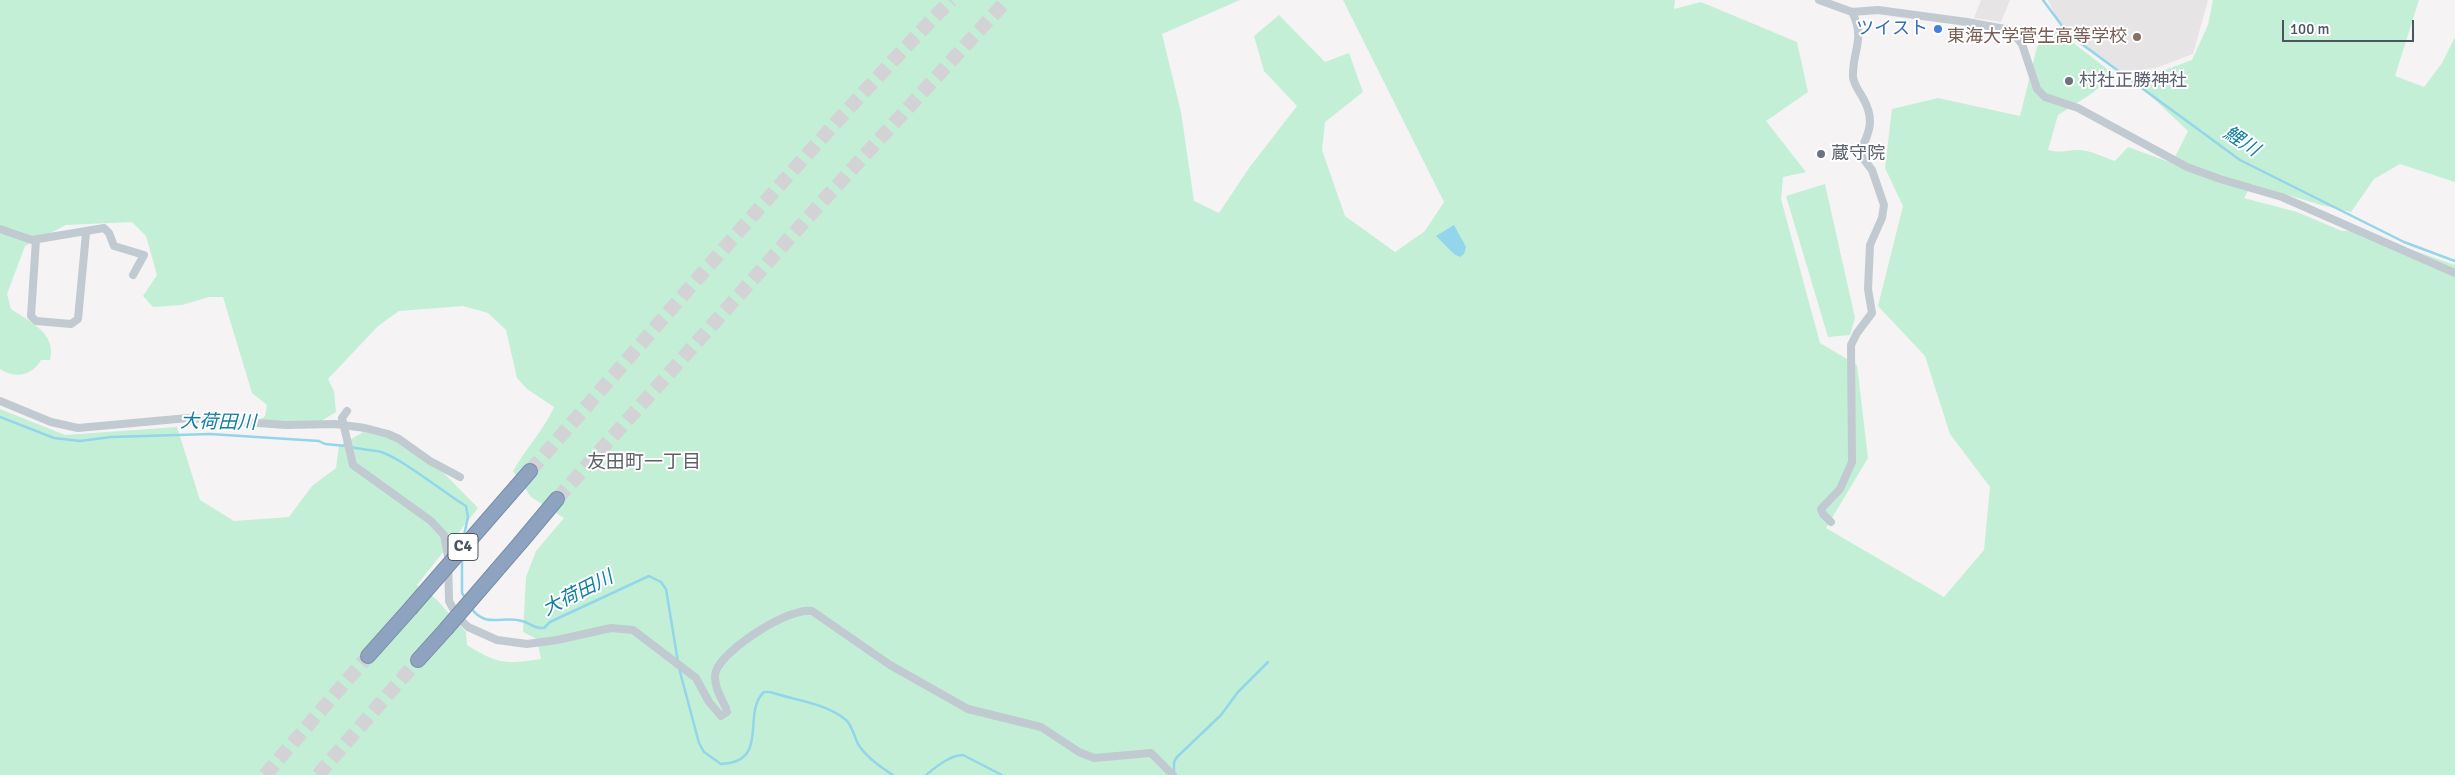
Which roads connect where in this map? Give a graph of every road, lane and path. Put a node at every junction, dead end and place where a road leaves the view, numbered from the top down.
1 (1818, 0) edge
2 (1852, 12) junction
3 (0, 229) edge
4 (86, 233) junction
5 (36, 240) junction
6 (2455, 273) edge
7 (133, 275) dead end
8 (0, 401) edge
9 (347, 410) dead end
10 (343, 428) junction
11 (530, 471) tunnel mouth
12 (460, 477) dead end
13 (557, 500) tunnel mouth
14 (1832, 522) dead end
15 (368, 656) tunnel mouth
16 (418, 660) tunnel mouth
17 (1173, 775) edge

1 - 2 street
2 - 6 street
2 - 14 street
3 - 5 street
4 - 5 street
4 - 5 street
4 - 7 street
8 - 10 street
9 - 10 street
10 - 12 street
10 - 17 street
11 - 15 highway, C4, bridge
13 - 16 highway, C4, bridge

